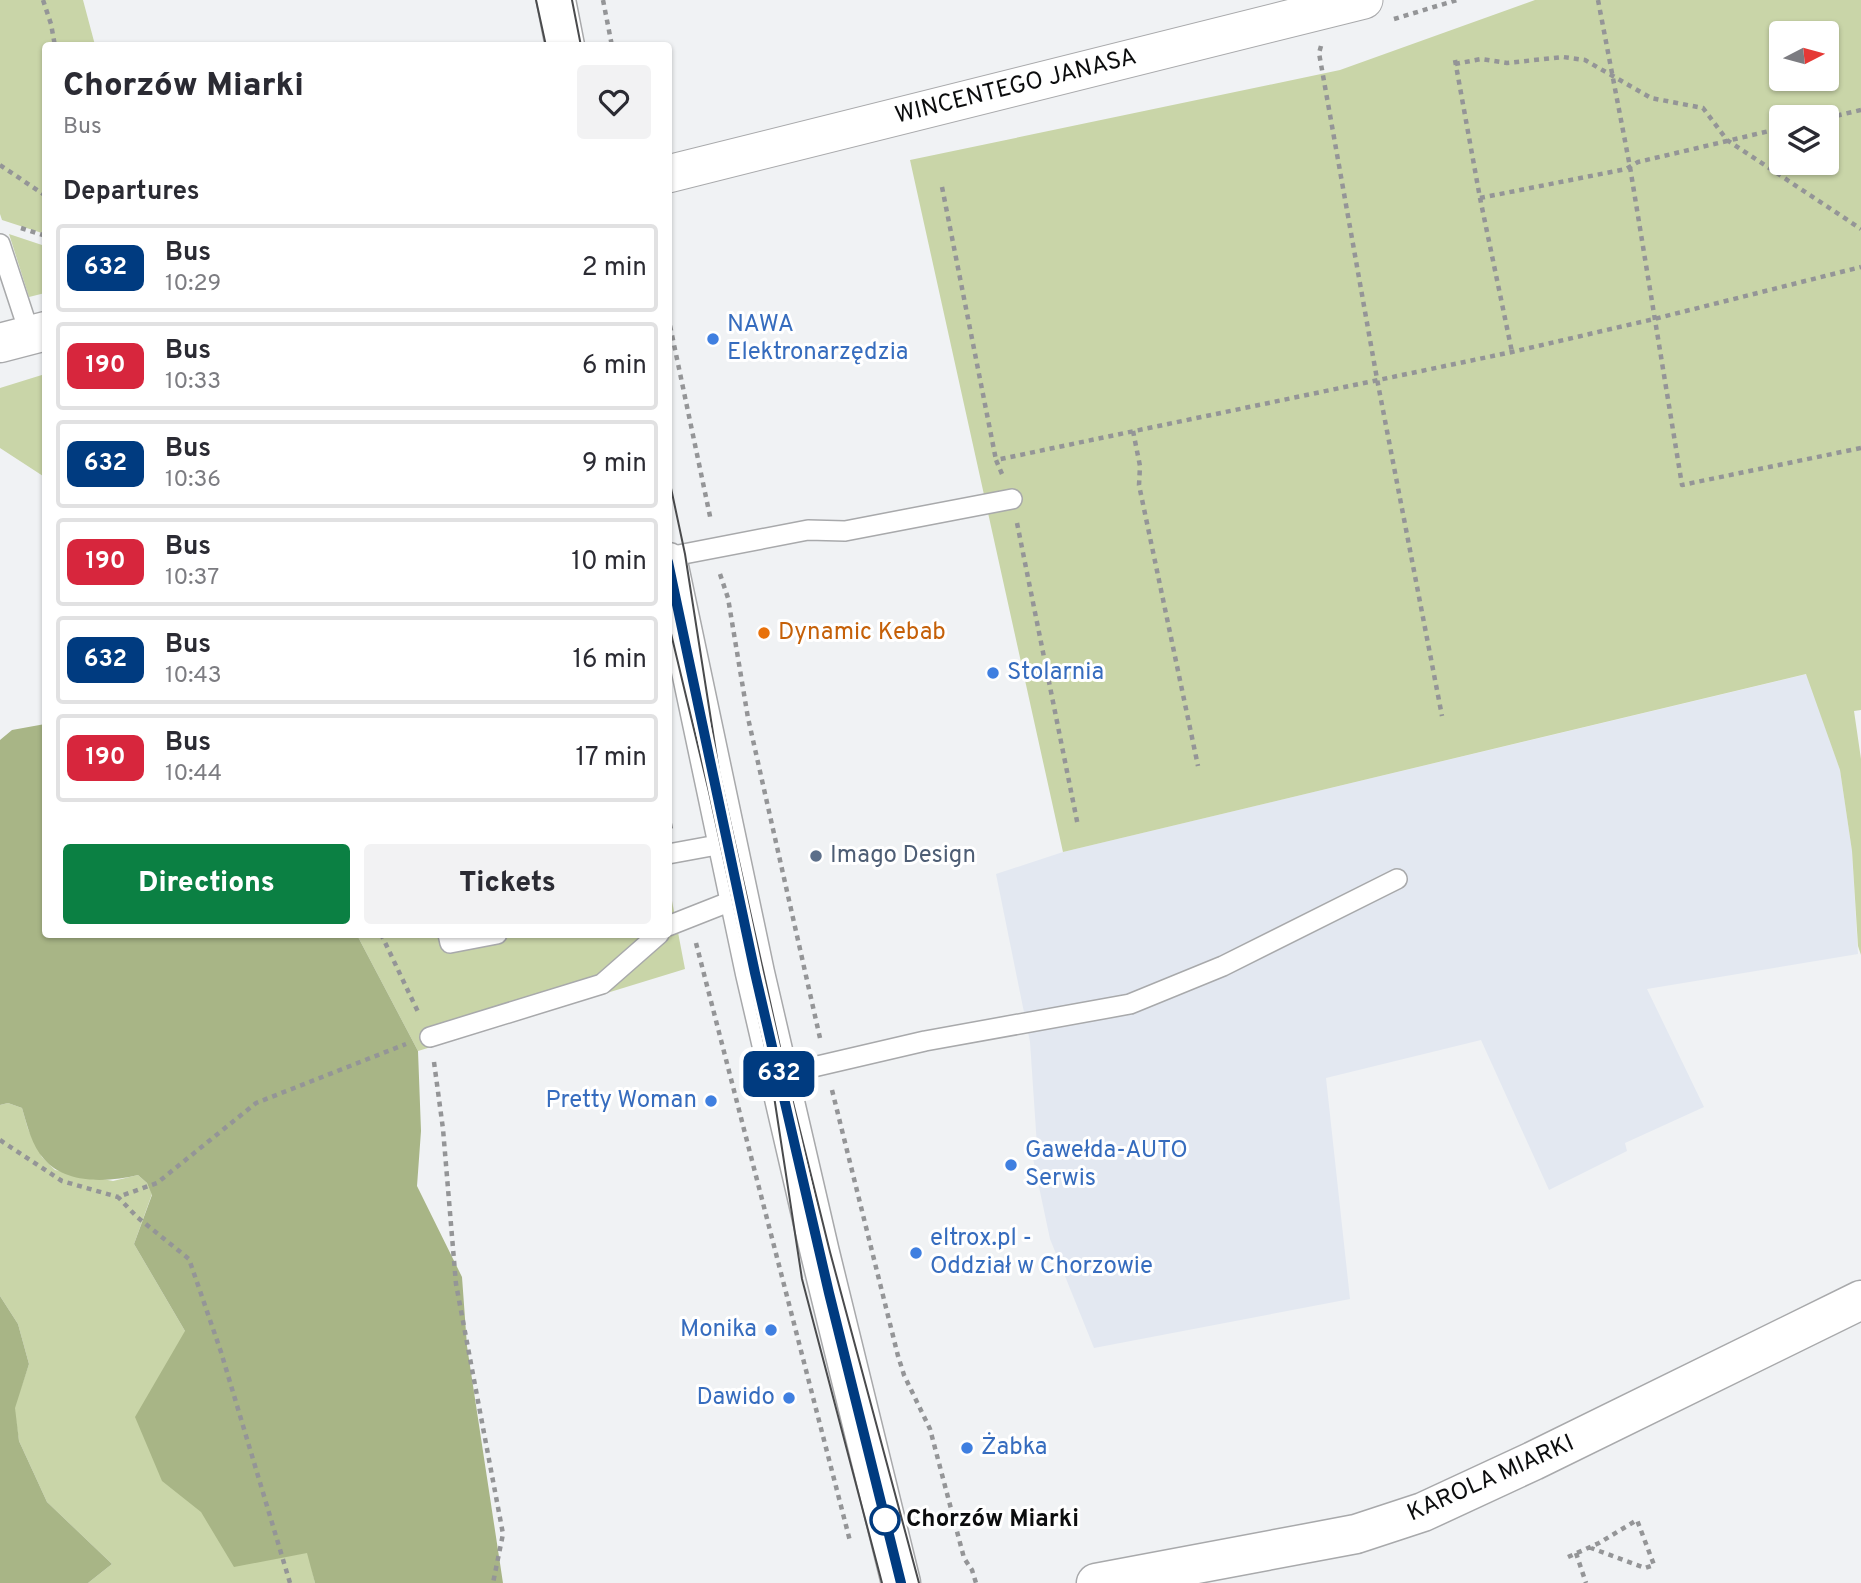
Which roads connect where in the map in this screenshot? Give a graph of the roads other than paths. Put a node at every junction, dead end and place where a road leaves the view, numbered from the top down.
1 (556, 0) edge
2 (1364, 0) edge
3 (564, 42) edge
4 (672, 173) edge
5 (0, 244) edge
6 (25, 337) edge
7 (1012, 499) road end
8 (672, 559) edge
9 (672, 579) edge
10 (727, 843) junction
11 (672, 854) edge
12 (1397, 879) dead end
13 (739, 898) junction
14 (672, 925) edge
15 (449, 938) edge
16 (476, 938) edge
17 (654, 938) edge
18 (430, 1037) road end
19 (779, 1075) junction
20 (1861, 1300) edge
21 (901, 1583) edge
22 (1096, 1583) edge

1 - 3 main road
2 - 4 street, WINCENTEGO JANASA
5 - 6 lane
7 - 8 lane
9 - 10 main road
10 - 11 lane
10 - 13 main road
12 - 19 lane
13 - 14 lane
13 - 19 main road
15 - 16 lane
17 - 18 lane
19 - 21 main road
20 - 22 main road, KAROLA MIARKI

